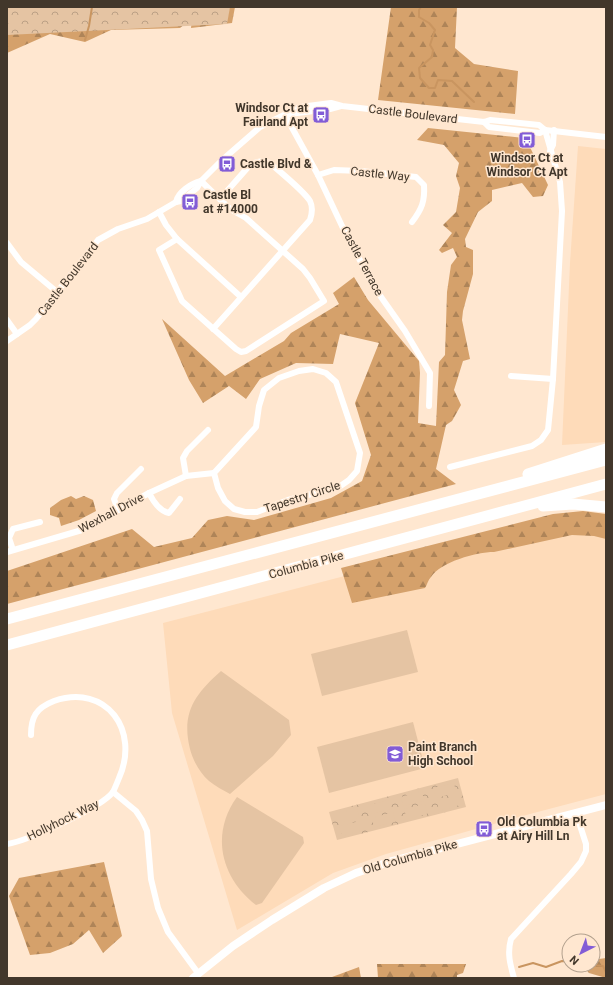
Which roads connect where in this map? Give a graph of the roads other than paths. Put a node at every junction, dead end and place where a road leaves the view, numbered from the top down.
1 (285, 114) junction
2 (546, 130) junction
3 (554, 130) junction
4 (606, 136) edge
5 (550, 151) junction
6 (318, 175) junction
7 (201, 181) junction
8 (220, 199) junction
9 (159, 212) junction
10 (412, 222) dead end
11 (177, 239) junction
12 (7, 243) edge
13 (282, 250) junction
14 (10, 252) edge
15 (57, 292) junction
16 (241, 297) junction
17 (7, 320) edge
18 (213, 329) junction
19 (17, 334) junction
20 (7, 341) edge
21 (511, 376) dead end
22 (553, 379) junction
23 (430, 406) dead end
24 (208, 430) dead end
25 (606, 449) edge
26 (606, 460) edge
27 (450, 467) dead end
28 (141, 469) dead end
29 (214, 473) junction
30 (186, 476) junction
31 (606, 484) edge
32 (149, 492) junction
33 (180, 499) dead end
34 (448, 501) junction
35 (606, 507) edge
36 (517, 508) junction
37 (118, 510) junction
38 (40, 522) dead end
39 (10, 551) edge
40 (7, 619) edge
41 (7, 645) edge
42 (31, 736) dead end
43 (113, 792) junction
44 (606, 805) edge
45 (576, 813) junction
46 (7, 844) edge
47 (195, 976) edge
48 (514, 978) edge

1 - 2 street, Castle Boulevard
1 - 6 street, Castle Terrace
1 - 7 street, Castle Boulevard
2 - 3 street, Castle Boulevard
2 - 5 street
3 - 4 street, Castle Boulevard
3 - 5 street
5 - 22 street
6 - 10 street, Castle Way
6 - 23 street, Castle Terrace
7 - 8 street
7 - 9 street, Castle Boulevard
8 - 13 street
8 - 13 street
9 - 11 street
9 - 15 street, Castle Boulevard
11 - 16 street
11 - 18 street
12 - 14 street
13 - 16 street
13 - 18 street
14 - 15 street
15 - 19 street, Castle Boulevard
16 - 18 street
17 - 19 street
19 - 20 street, Castle Boulevard
21 - 22 street
22 - 27 street
24 - 30 street
25 - 34 highway
26 - 34 highway, Columbia Pike
28 - 37 street
29 - 29 street, Tapestry Circle
29 - 30 street, Wexhall Drive
30 - 32 street, Wexhall Drive
31 - 36 highway, Columbia Pike
32 - 33 street
32 - 37 street, Wexhall Drive
34 - 40 highway, Columbia Pike
35 - 36 highway
36 - 41 highway, Columbia Pike
37 - 39 street, Wexhall Drive
38 - 39 street
42 - 43 street, Hollyhock Way
43 - 46 street, Hollyhock Way
43 - 47 street
44 - 45 main road, Old Columbia Pike
45 - 47 main road, Old Columbia Pike
45 - 48 street

